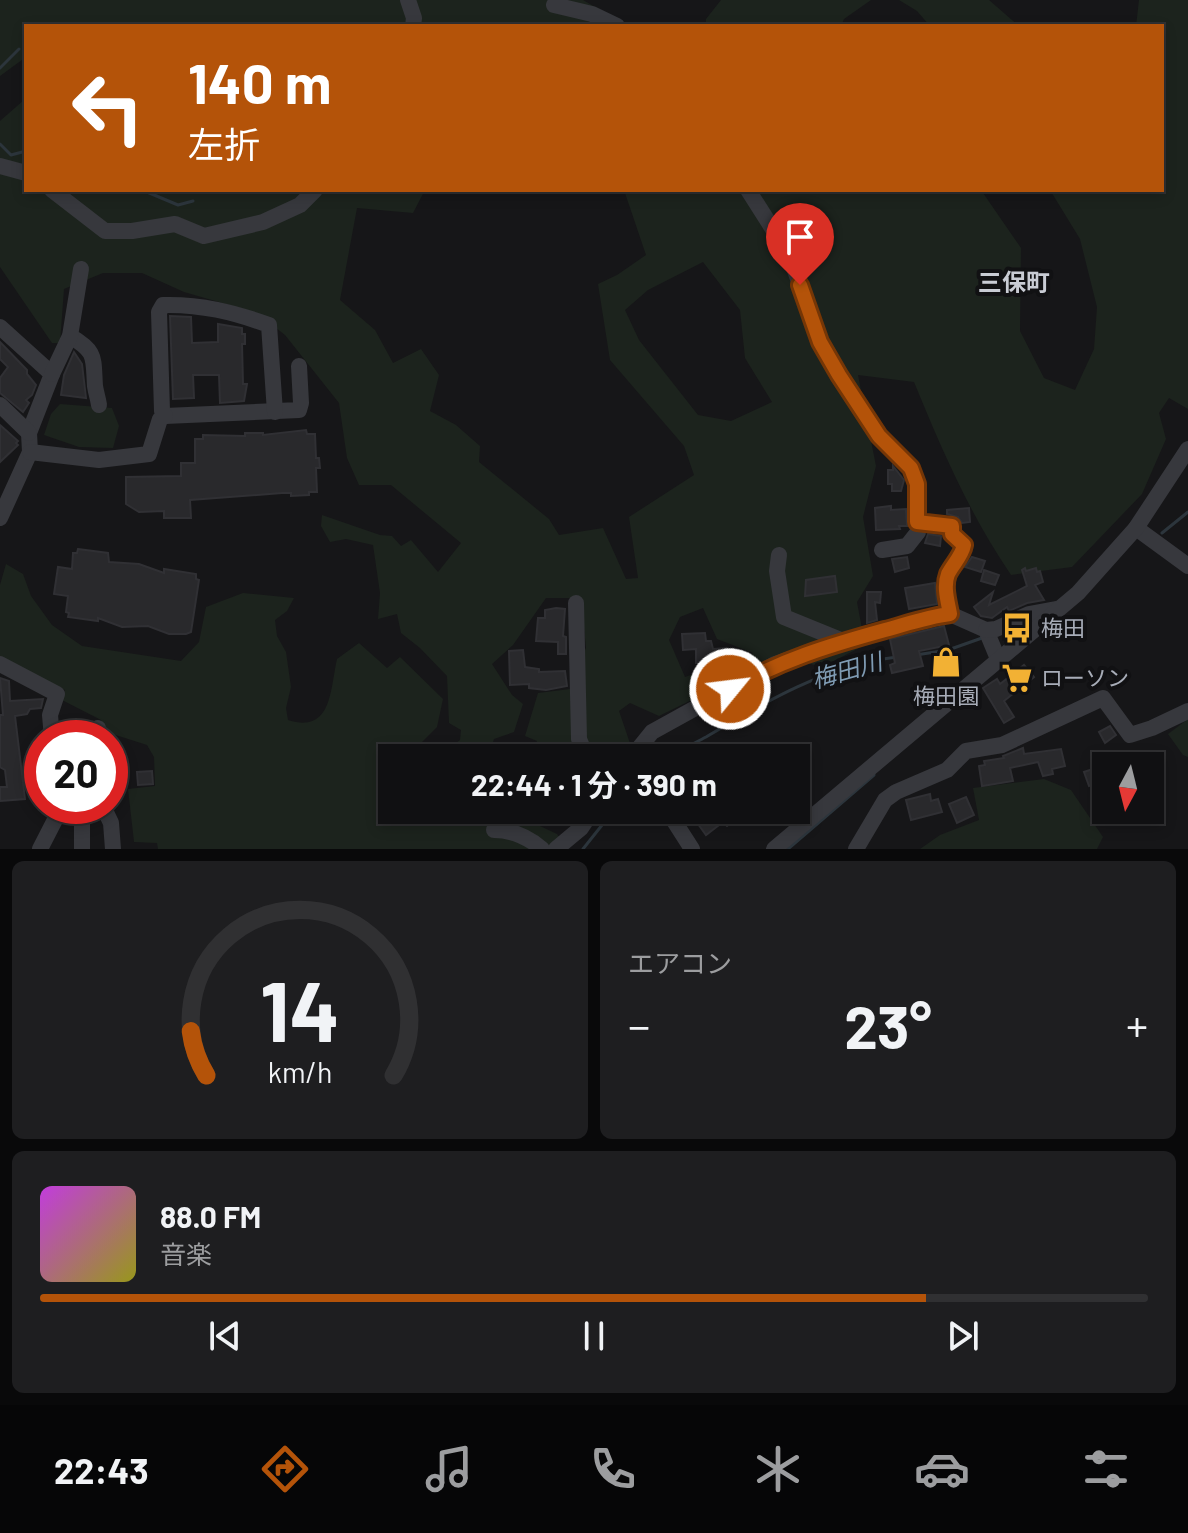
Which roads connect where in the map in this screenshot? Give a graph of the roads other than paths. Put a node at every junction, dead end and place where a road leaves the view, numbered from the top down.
1 (408, 0) edge
2 (554, 5) dead end
3 (413, 24) edge
4 (613, 24) edge
5 (0, 166) edge
6 (24, 172) edge
7 (55, 192) edge
8 (313, 192) edge
9 (749, 192) edge
10 (81, 269) dead end
11 (0, 327) edge
12 (70, 336) junction
13 (299, 366) dead end
14 (52, 374) junction
15 (0, 405) edge
16 (99, 405) dead end
17 (275, 412) junction
18 (165, 416) junction
19 (29, 433) junction
20 (1188, 449) edge
21 (30, 452) junction
22 (4, 490) edge
23 (0, 518) edge
24 (917, 522) junction
25 (1136, 528) junction
26 (882, 550) dead end
27 (779, 555) dead end
28 (1186, 559) edge
29 (576, 603) dead end
30 (1059, 608) junction
31 (950, 614) junction
32 (843, 641) junction
33 (990, 641) junction
34 (0, 664) edge
35 (1188, 711) edge
36 (50, 720) edge
37 (581, 744) edge
38 (642, 744) edge
39 (53, 824) edge
40 (82, 824) edge
41 (111, 824) edge
42 (577, 824) edge
43 (581, 824) edge
44 (676, 824) edge
45 (494, 830) dead end
46 (574, 833) junction
47 (40, 849) edge
48 (82, 849) edge
49 (113, 849) edge
50 (542, 849) edge
51 (556, 849) edge
52 (692, 849) edge
53 (774, 849) edge
54 (856, 849) edge

1 - 3 street
2 - 4 street
5 - 6 street
7 - 8 street
9 - 24 street
10 - 12 street
11 - 14 street
12 - 14 street
12 - 16 street
13 - 17 street
14 - 19 street
15 - 19 street
17 - 18 street
17 - 18 street
18 - 21 street
19 - 21 street
20 - 25 street
21 - 22 street
22 - 23 street
24 - 26 street
24 - 31 street
25 - 28 street
25 - 30 street
27 - 32 street
29 - 37 street
30 - 33 street
30 - 33 street
31 - 32 street
31 - 33 street
32 - 38 street
33 - 53 street
34 - 36 street
35 - 54 street
39 - 47 street
40 - 48 street
41 - 49 street
42 - 46 street
43 - 46 street
44 - 52 street
45 - 50 street
46 - 51 street

